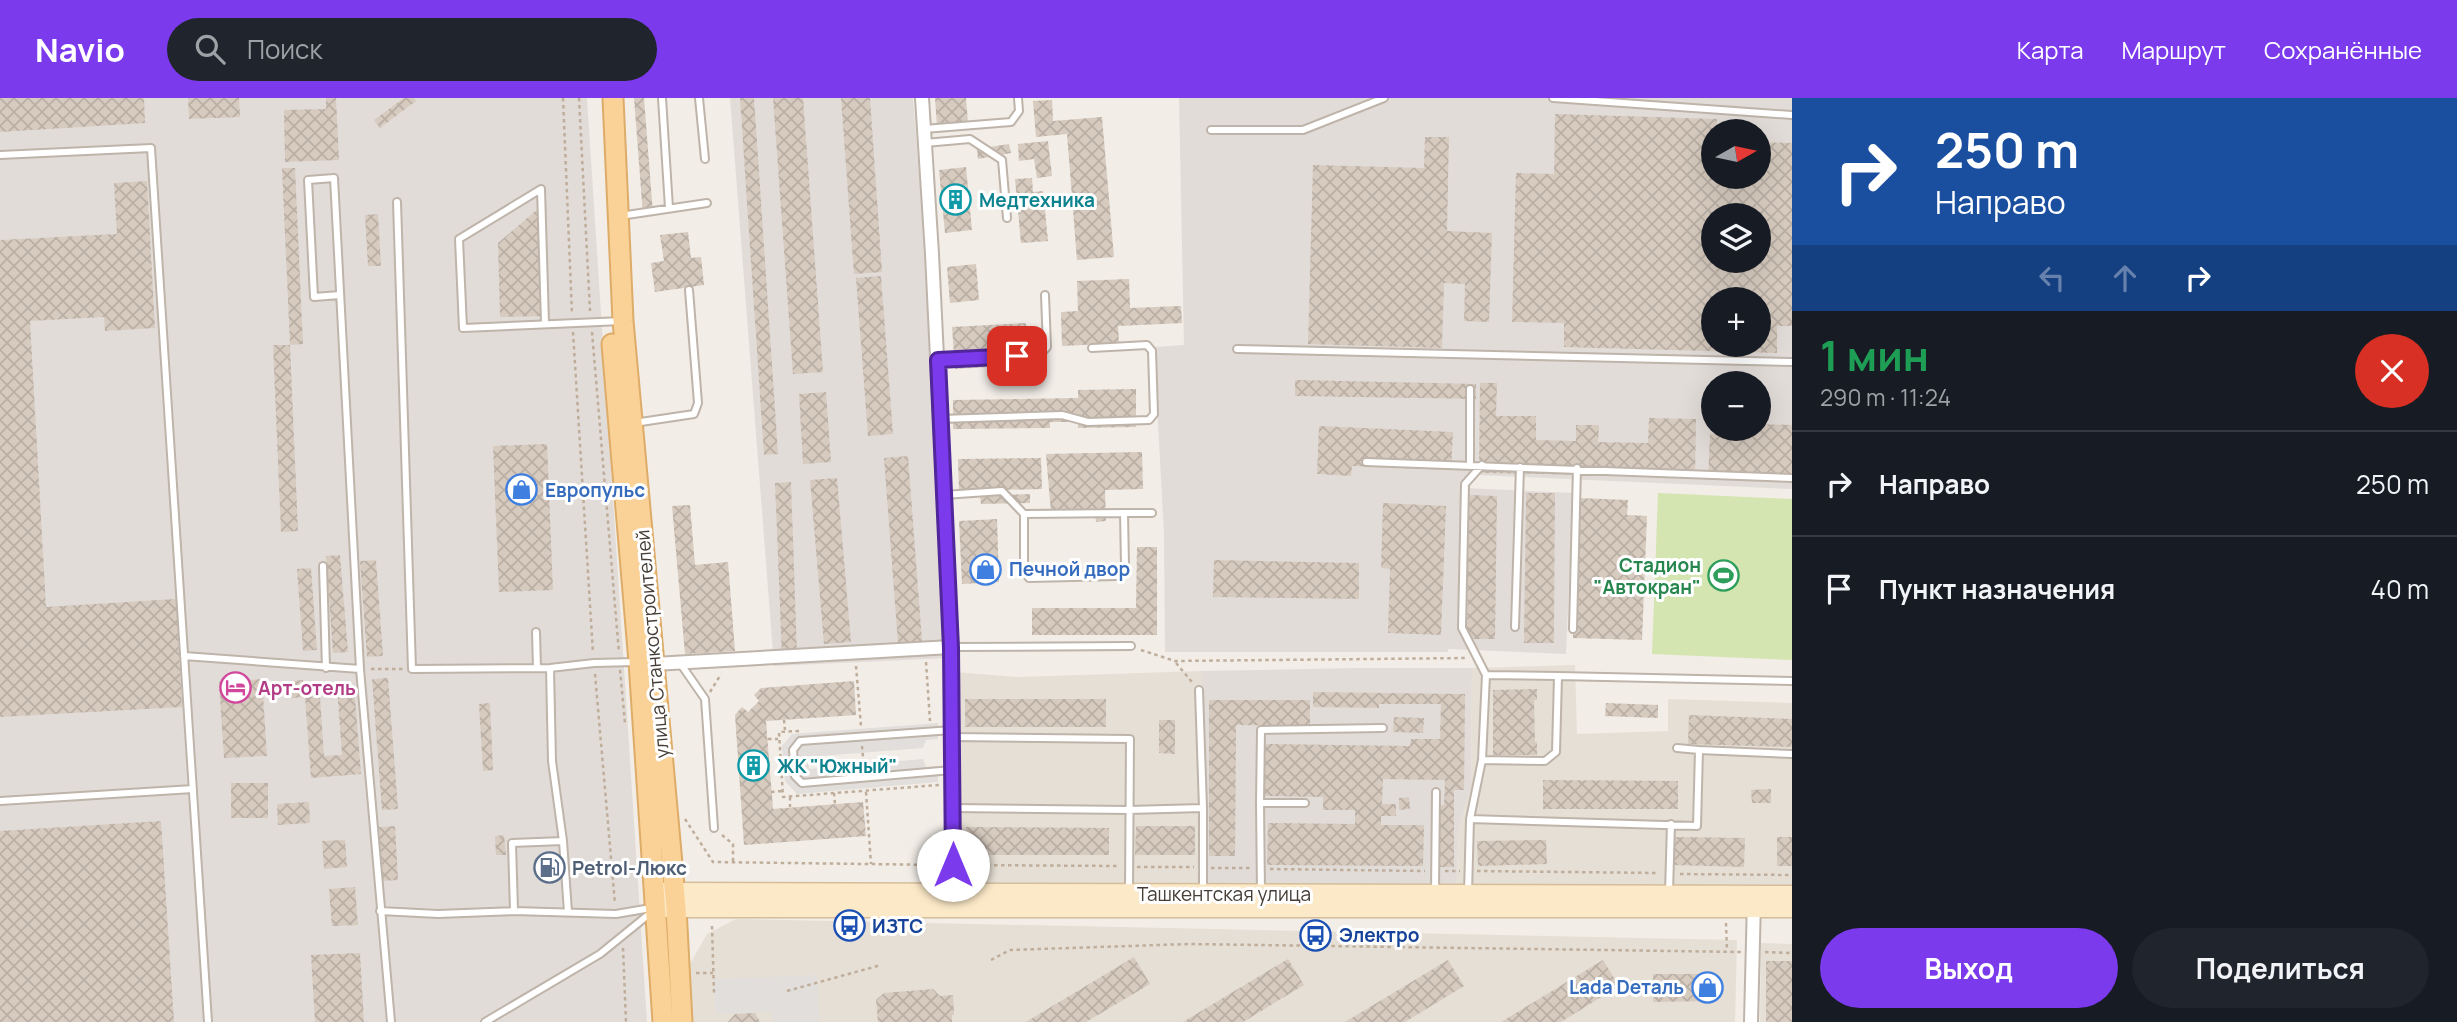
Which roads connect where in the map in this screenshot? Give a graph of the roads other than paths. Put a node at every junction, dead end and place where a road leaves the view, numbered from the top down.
1 (601, 98) edge
2 (612, 98) edge
3 (662, 98) edge
4 (699, 98) edge
5 (922, 98) edge
6 (1018, 98) edge
7 (1384, 98) edge
8 (1553, 98) edge
9 (1792, 115) edge
10 (924, 129) junction
11 (1210, 130) dead end
12 (925, 143) junction
13 (0, 155) edge
14 (705, 159) dead end
15 (397, 202) dead end
16 (707, 203) dead end
17 (669, 208) junction
18 (618, 216) junction
19 (1007, 218) dead end
20 (689, 290) dead end
21 (340, 295) junction
22 (1045, 295) dead end
23 (608, 321) junction
24 (545, 323) junction
25 (1092, 348) dead end
26 (1237, 349) dead end
27 (938, 360) junction
28 (1792, 362) edge
29 (1470, 389) dead end
30 (940, 419) junction
31 (632, 423) junction
32 (1366, 462) dead end
33 (1469, 465) junction
34 (1482, 465) junction
35 (1520, 467) junction
36 (1577, 468) junction
37 (1792, 478) edge
38 (944, 495) junction
39 (1124, 513) junction
40 (1152, 513) dead end
41 (1024, 514) junction
42 (323, 566) dead end
43 (1515, 627) dead end
44 (1573, 629) dead end
45 (536, 632) dead end
46 (1131, 646) road end
47 (951, 648) junction
48 (184, 656) junction
49 (637, 663) junction
50 (680, 663) junction
51 (326, 668) junction
52 (537, 668) junction
53 (550, 668) junction
54 (360, 669) junction
55 (1486, 675) junction
56 (1558, 676) junction
57 (1792, 681) edge
58 (1199, 690) road end
59 (1383, 728) dead end
60 (952, 734) junction
61 (1677, 748) dead end
62 (1699, 750) junction
63 (1792, 754) edge
64 (1482, 760) junction
65 (953, 770) junction
66 (193, 789) junction
67 (1436, 792) dead end
68 (0, 801) edge
69 (1260, 803) junction
70 (1305, 803) dead end
71 (953, 808) junction
72 (1203, 808) junction
73 (1128, 810) junction
74 (1470, 819) junction
75 (1671, 824) junction
76 (714, 828) road end
77 (563, 841) junction
78 (1129, 894) junction
79 (1203, 894) junction
80 (1434, 894) junction
81 (1468, 894) junction
82 (1669, 894) junction
83 (1792, 895) edge
84 (666, 900) junction
85 (954, 900) junction
86 (990, 900) junction
87 (1261, 900) junction
88 (1754, 901) junction
89 (1792, 908) edge
90 (380, 911) junction
91 (514, 911) junction
92 (568, 912) junction
93 (208, 1022) edge
94 (391, 1022) edge
95 (485, 1022) edge
96 (663, 1022) edge
97 (682, 1022) edge
98 (1751, 1022) edge

1 - 23 main road, улица Станкостроителей
2 - 18 main road, улица Станкостроителей
3 - 17 lane
4 - 14 lane
5 - 10 street
6 - 10 lane
7 - 11 lane
8 - 9 lane
10 - 12 street
12 - 19 lane
12 - 27 street
13 - 48 lane
15 - 52 lane
16 - 17 lane
17 - 18 lane
18 - 23 main road, улица Станкостроителей
20 - 31 lane
21 - 21 lane
21 - 54 lane
22 - 27 lane
23 - 24 lane
23 - 31 main road, улица Станкостроителей
23 - 49 main road, улица Станкостроителей
24 - 24 lane
25 - 30 lane
26 - 28 lane
27 - 30 street
29 - 33 lane
30 - 38 street
31 - 49 main road, улица Станкостроителей
32 - 33 lane
33 - 34 lane
34 - 35 lane
34 - 55 lane
35 - 36 lane
35 - 43 lane
36 - 37 lane
36 - 44 lane
38 - 41 lane
38 - 47 street
39 - 40 lane
39 - 41 lane
39 - 41 lane
42 - 51 lane
45 - 52 lane
46 - 47 lane
47 - 50 street
47 - 60 street
48 - 51 lane
48 - 66 lane
49 - 50 street
49 - 53 lane
49 - 84 main road, улица Станкостроителей
50 - 76 lane
51 - 54 lane
52 - 53 lane
53 - 77 lane
54 - 90 lane
55 - 56 lane
55 - 64 lane
56 - 57 lane
56 - 64 lane
58 - 72 lane
59 - 69 lane
60 - 65 street
60 - 65 lane
60 - 73 lane
61 - 62 lane
62 - 63 lane
62 - 75 lane
64 - 74 lane
65 - 71 street
66 - 68 lane
66 - 93 lane
67 - 80 lane
69 - 70 lane
69 - 87 lane
71 - 73 lane
71 - 85 street
72 - 73 lane
72 - 79 lane
73 - 78 lane
74 - 75 lane
74 - 81 lane
75 - 82 lane
77 - 91 lane
77 - 92 lane
78 - 79 main road, Ташкентская улица
78 - 86 main road, Ташкентская улица
79 - 87 main road, Ташкентская улица
80 - 81 main road, Ташкентская улица
80 - 87 main road, Ташкентская улица
81 - 82 main road, Ташкентская улица
82 - 88 main road, Ташкентская улица
83 - 88 main road, Ташкентская улица
84 - 85 main road, Ташкентская улица
84 - 92 lane
84 - 95 lane
84 - 96 main road, улица Станкостроителей
84 - 97 main road, улица Станкостроителей
85 - 86 main road, Ташкентская улица
86 - 87 main road, Ташкентская улица
87 - 88 main road, Ташкентская улица
88 - 89 main road, Ташкентская улица
88 - 98 street
90 - 91 lane
90 - 94 lane
91 - 92 lane

